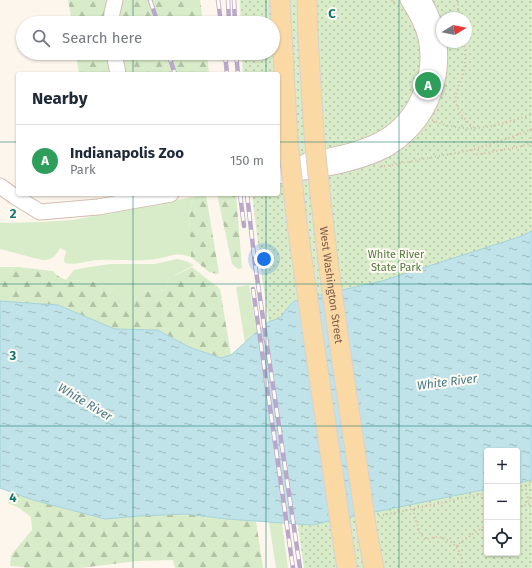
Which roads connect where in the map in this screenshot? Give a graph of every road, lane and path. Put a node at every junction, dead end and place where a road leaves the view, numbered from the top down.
1 (115, 0) edge
2 (280, 0) edge
3 (307, 0) edge
4 (408, 0) edge
5 (422, 0) edge
6 (457, 0) edge
7 (459, 12) edge
8 (112, 16) edge
9 (464, 48) edge
10 (115, 60) edge
11 (118, 72) edge
12 (476, 129) dead end
13 (532, 129) edge
14 (532, 143) edge
15 (472, 150) junction
16 (280, 168) edge
17 (374, 168) dead end
18 (280, 176) edge
19 (0, 186) edge
20 (156, 196) edge
21 (532, 484) edge
22 (525, 485) junction
23 (520, 486) edge
24 (484, 494) edge
25 (531, 503) edge
26 (520, 507) edge
27 (413, 509) junction
28 (372, 524) junction
29 (484, 526) edge
30 (456, 546) junction
31 (347, 568) edge
32 (374, 568) edge
33 (461, 568) edge

1 - 8 street
2 - 31 main road, bridge
3 - 28 main road, West Washington Street, bridge
4 - 16 street
5 - 18 street
6 - 7 path
9 - 12 path
10 - 11 street
13 - 15 path
14 - 15 path
15 - 17 path
19 - 20 street
21 - 22 path
22 - 23 path
22 - 25 path
24 - 27 path
25 - 26 path
27 - 28 path
27 - 30 path
28 - 32 main road, West Washington Street
29 - 30 path
30 - 33 path

